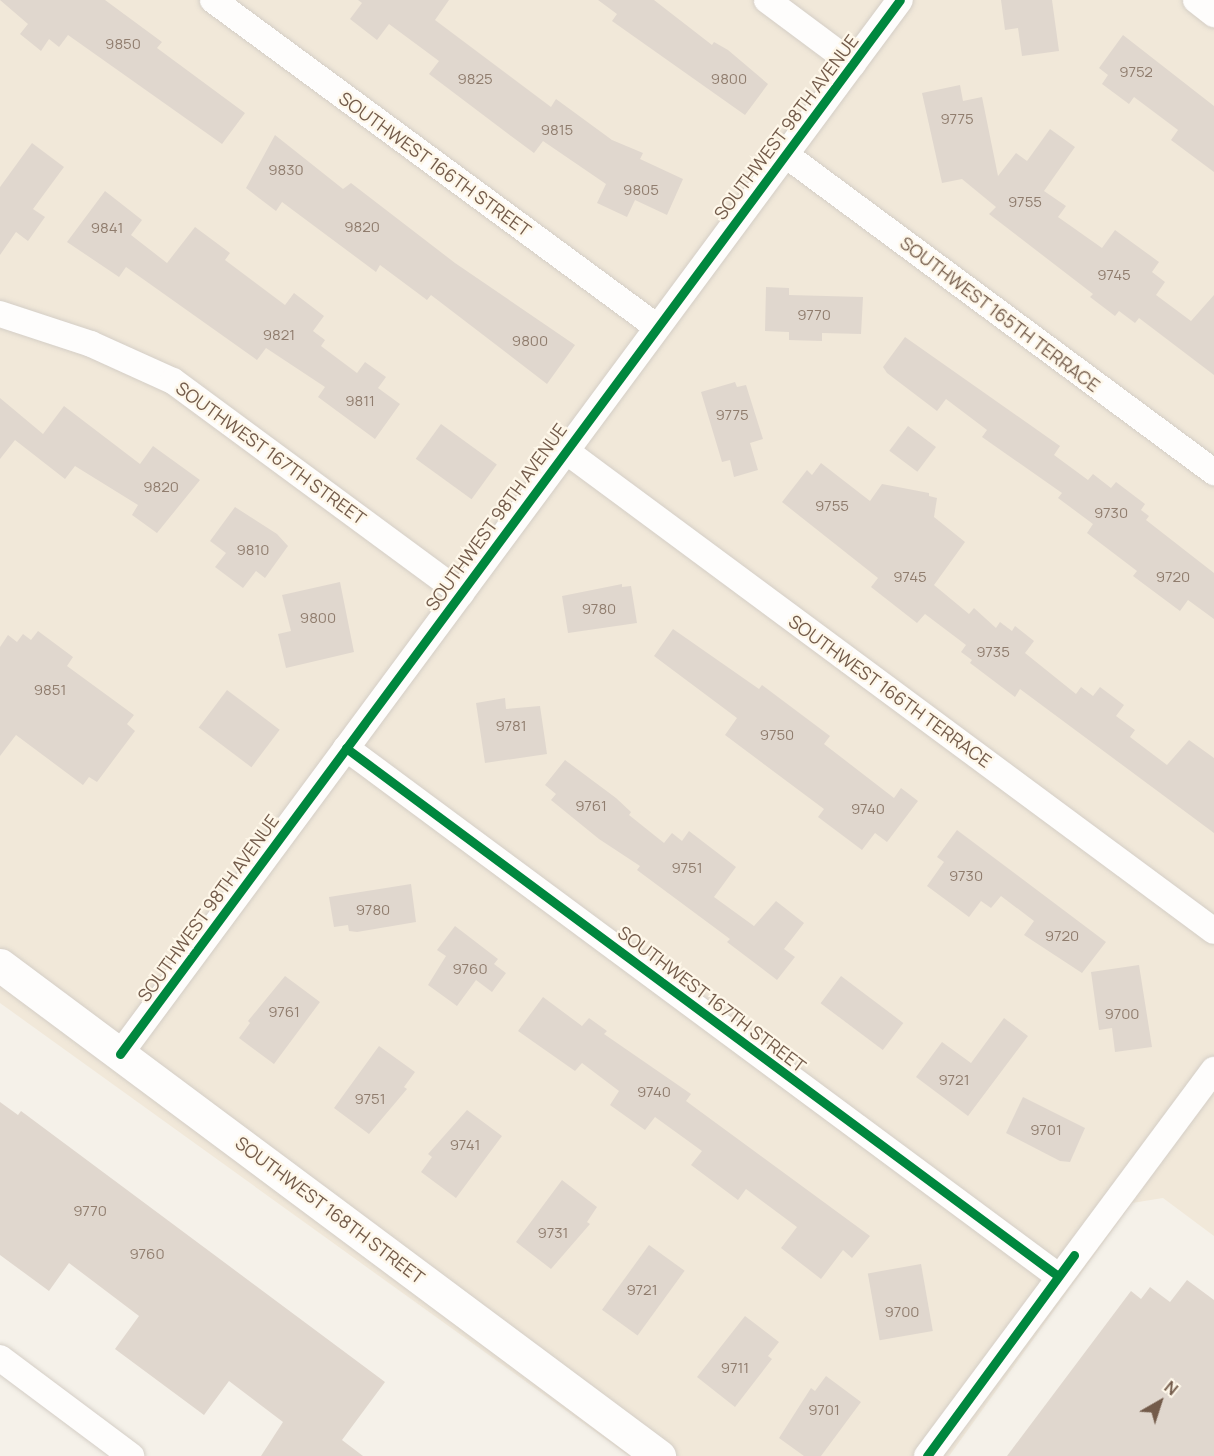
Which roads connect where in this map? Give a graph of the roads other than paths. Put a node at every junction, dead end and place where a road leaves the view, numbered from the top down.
1 (213, 0) edge
2 (767, 0) edge
3 (900, 0) edge
4 (1196, 0) edge
5 (1214, 14) edge
6 (853, 64) junction
7 (786, 155) junction
8 (0, 314) edge
9 (657, 327) junction
10 (566, 451) junction
11 (1214, 472) edge
12 (461, 593) junction
13 (346, 748) junction
14 (1214, 931) edge
15 (0, 965) edge
16 (120, 1054) junction
17 (1214, 1070) edge
18 (1058, 1276) junction
19 (0, 1358) edge
20 (131, 1456) edge
21 (659, 1456) edge
22 (927, 1456) edge

1 - 9 street, SOUTHWEST 166TH STREET
2 - 6 street
3 - 6 street, SOUTHWEST 98TH AVENUE
4 - 5 street
6 - 7 street, SOUTHWEST 98TH AVENUE
7 - 9 street, SOUTHWEST 98TH AVENUE
7 - 11 street, SOUTHWEST 165TH TERRACE
8 - 12 street, SOUTHWEST 167TH STREET
9 - 10 street, SOUTHWEST 98TH AVENUE
10 - 12 street, SOUTHWEST 98TH AVENUE
10 - 14 street, SOUTHWEST 166TH TERRACE
12 - 13 street, SOUTHWEST 98TH AVENUE
13 - 16 street, SOUTHWEST 98TH AVENUE
13 - 18 street, SOUTHWEST 167TH STREET
15 - 16 street, SOUTHWEST 168TH STREET
16 - 21 street, SOUTHWEST 168TH STREET
17 - 18 street
18 - 22 street
19 - 20 street

